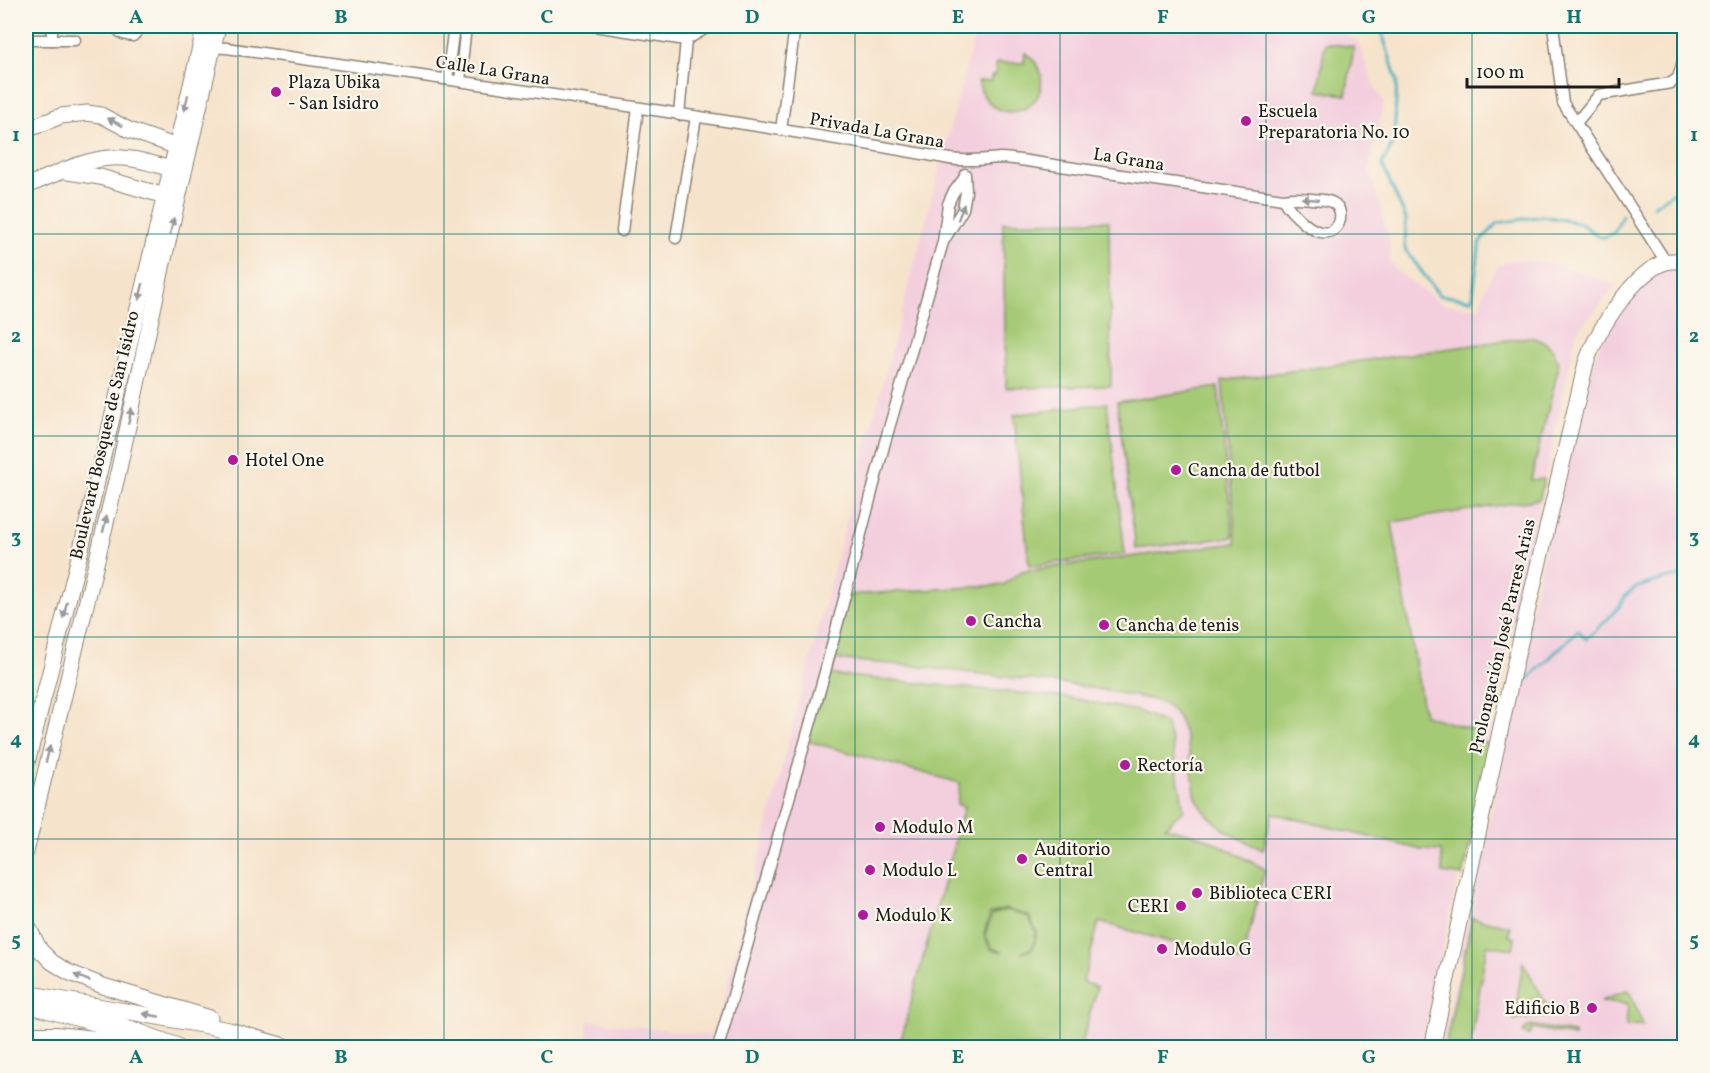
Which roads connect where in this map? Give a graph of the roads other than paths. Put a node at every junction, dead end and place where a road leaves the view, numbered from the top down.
1 (52, 26) edge
2 (117, 26) edge
3 (142, 26) edge
4 (205, 26) edge
5 (218, 26) edge
6 (454, 26) edge
7 (466, 26) edge
8 (594, 26) edge
9 (710, 26) edge
10 (795, 26) edge
11 (1553, 26) edge
12 (26, 40) edge
13 (52, 40) junction
14 (75, 40) dead end
15 (686, 40) junction
16 (207, 47) junction
17 (1684, 58) edge
18 (447, 79) junction
19 (460, 81) junction
20 (638, 108) junction
21 (679, 115) junction
22 (696, 117) junction
23 (1576, 123) junction
24 (26, 130) edge
25 (781, 130) junction
26 (182, 149) junction
27 (969, 161) junction
28 (65, 171) junction
29 (177, 172) junction
30 (965, 177) junction
31 (26, 186) edge
32 (165, 196) junction
33 (1283, 199) junction
34 (622, 231) dead end
35 (676, 238) dead end
36 (943, 242) junction
37 (1684, 261) edge
38 (1666, 262) junction
39 (80, 553) junction
40 (96, 558) junction
41 (26, 767) edge
42 (26, 852) edge
43 (26, 923) edge
44 (26, 993) edge
45 (26, 1002) edge
46 (229, 1030) junction
47 (26, 1037) edge
48 (154, 1047) edge
49 (176, 1047) edge
50 (291, 1047) edge
51 (718, 1047) edge
52 (1432, 1047) edge

1 - 13 street
2 - 3 street
4 - 16 main road, Boulevard Bosques de San Isidro
5 - 16 main road, Boulevard Bosques de San Isidro
6 - 18 street
7 - 19 street
8 - 15 street
9 - 15 street
10 - 25 street
11 - 23 street
12 - 13 street
13 - 14 street
15 - 21 street
16 - 18 street, Calle La Grana
16 - 26 main road, Boulevard Bosques de San Isidro
17 - 23 street
18 - 19 street, Calle La Grana
19 - 20 street, Calle La Grana
20 - 21 street, Calle La Grana
20 - 34 street
21 - 22 street, Calle La Grana
22 - 25 street, Calle La Grana
22 - 35 street
23 - 38 street
26 -> 24 main road
25 - 27 street, Privada La Grana
26 - 29 main road, Boulevard Bosques de San Isidro
27 - 30 street
27 - 33 street, La Grana
28 - 29 main road
28 - 31 main road
28 - 32 main road
29 - 32 main road, Boulevard Bosques de San Isidro
40 -> 29 main road, Boulevard Bosques de San Isidro
30 - 36 street
36 -> 30 street
32 -> 39 main road, Boulevard Bosques de San Isidro
33 -> 33 street, La Grana
36 - 51 street
37 - 38 main road
38 - 52 main road, Prolongación José Parres Arias
39 - 40 main road
39 -> 41 main road, Boulevard Bosques de San Isidro
42 -> 40 main road, Boulevard Bosques de San Isidro
46 -> 43 main road
46 -> 44 main road
45 - 49 highway
46 - 50 main road
47 - 48 highway

